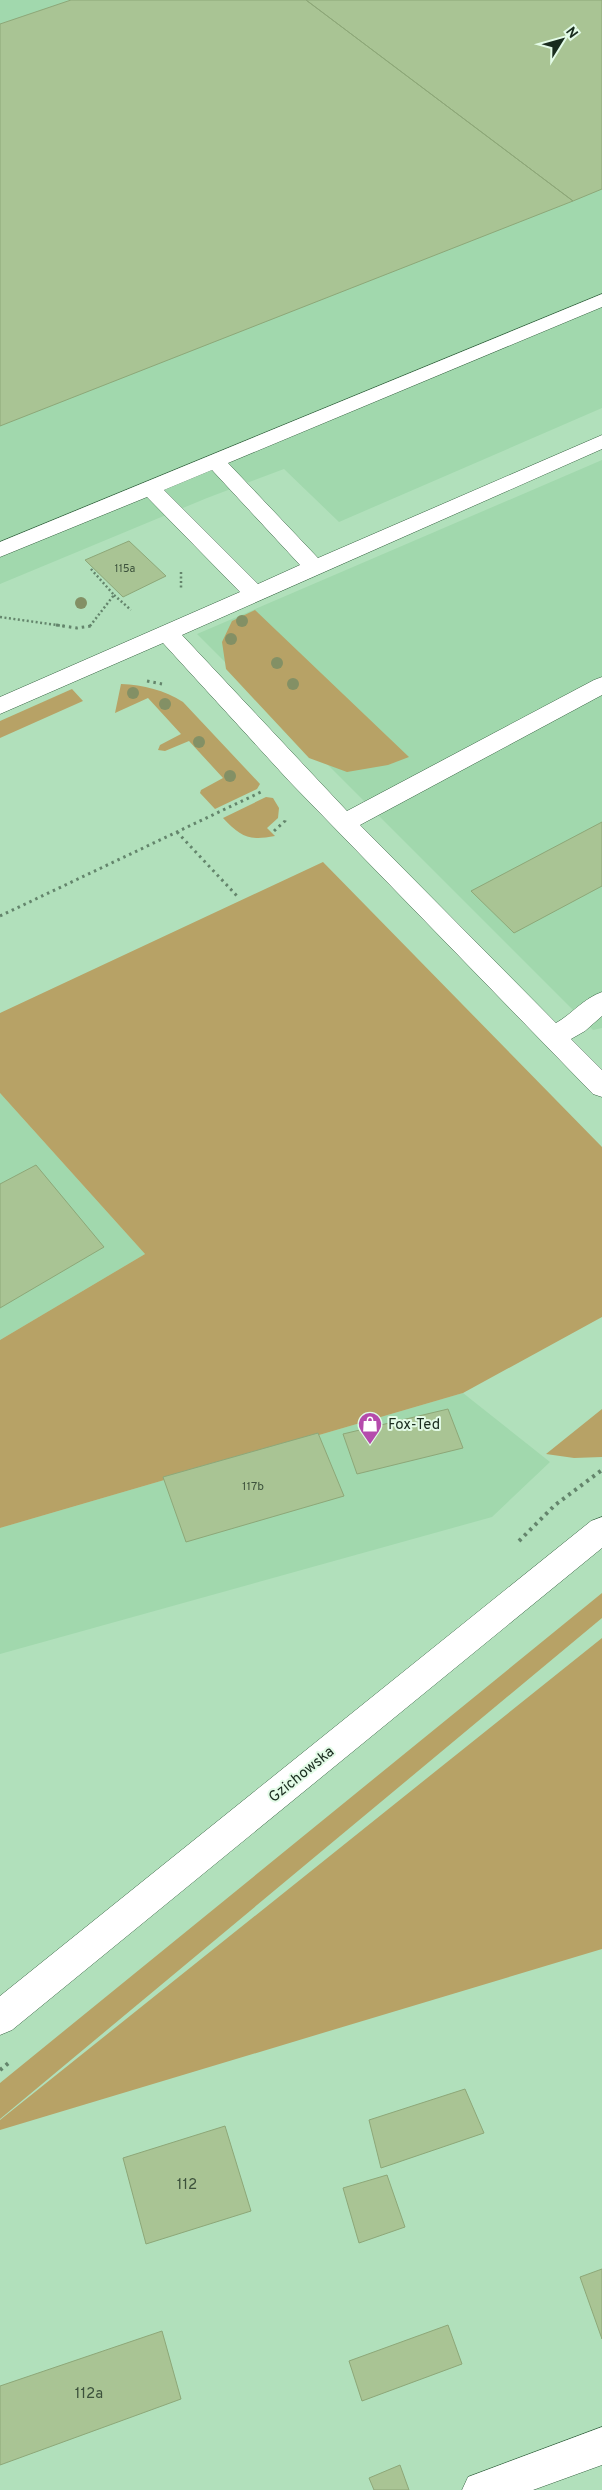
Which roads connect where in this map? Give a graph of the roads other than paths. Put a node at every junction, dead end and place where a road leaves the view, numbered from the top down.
1 (602, 300) edge
2 (602, 441) edge
3 (214, 460) junction
4 (149, 487) junction
5 (0, 550) edge
6 (315, 568) junction
7 (256, 595) junction
8 (168, 634) junction
9 (602, 685) edge
10 (0, 706) edge
11 (344, 823) junction
12 (602, 1002) edge
13 (552, 1037) junction
14 (602, 1087) edge
15 (602, 1530) edge
16 (0, 2018) edge
17 (602, 2446) edge
18 (481, 2490) edge

1 - 3 street
2 - 6 street
3 - 4 street
3 - 6 street
4 - 5 street
4 - 7 street
6 - 7 street
7 - 8 street
8 - 10 street
8 - 11 street
9 - 11 street
11 - 13 street
12 - 13 street
13 - 14 street
15 - 16 street, Gzichowska
17 - 18 street

